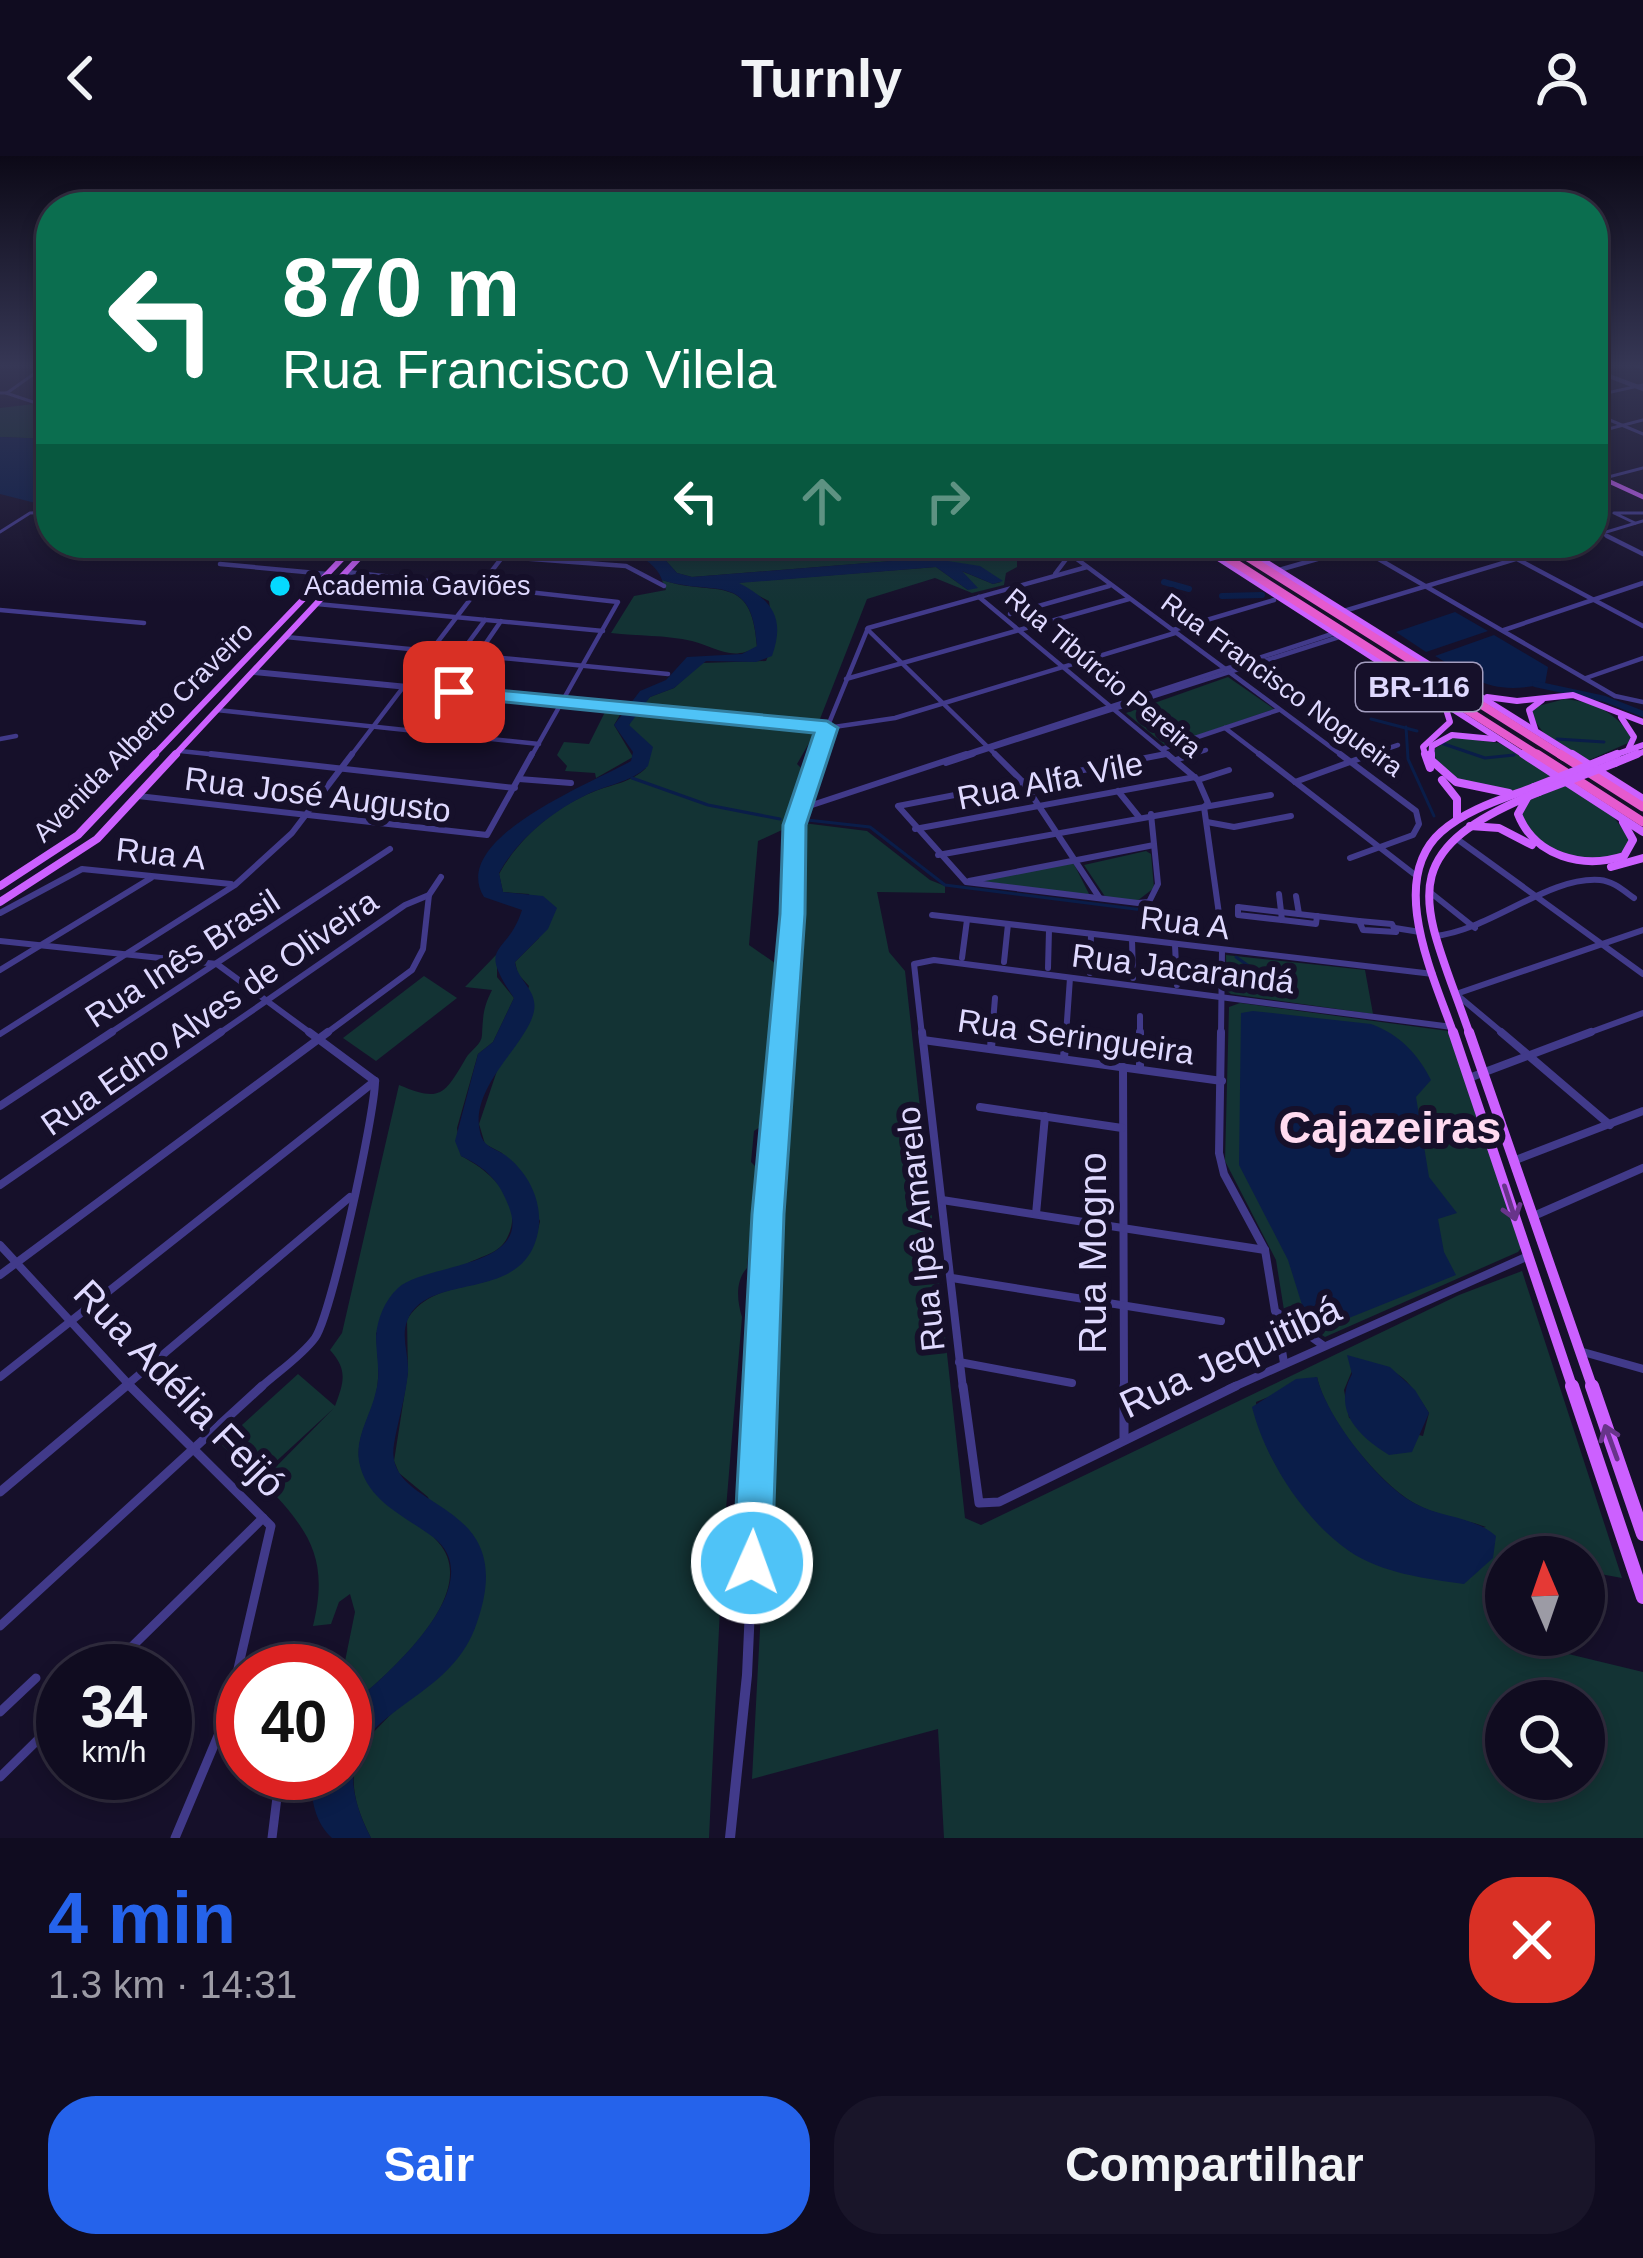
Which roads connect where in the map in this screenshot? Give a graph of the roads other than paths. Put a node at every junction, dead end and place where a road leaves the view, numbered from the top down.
1 (1643, 468) edge
2 (1608, 477) edge
3 (1608, 479) edge
4 (1643, 495) edge
5 (36, 513) edge
6 (1643, 517) edge
7 (1635, 524) junction
8 (1608, 531) edge
9 (0, 532) edge
10 (1608, 536) edge
11 (1643, 554) edge
12 (342, 558) edge
13 (360, 558) edge
14 (502, 558) edge
15 (528, 558) edge
16 (1067, 558) edge
17 (1075, 558) edge
18 (1222, 558) edge
19 (1227, 558) edge
20 (1250, 558) edge
21 (1259, 558) edge
22 (1315, 558) edge
23 (1378, 558) edge
24 (1520, 558) edge
25 (1517, 559) junction
26 (220, 564) dead end
27 (1087, 567) junction
28 (1279, 570) junction
29 (330, 571) junction
30 (347, 572) junction
31 (1256, 574) junction
32 (1053, 576) junction
33 (1643, 583) edge
34 (1111, 585) junction
35 (481, 586) junction
36 (664, 586) dead end
37 (1426, 586) junction
38 (979, 597) junction
39 (1129, 599) junction
40 (1274, 600) dead end
41 (1593, 600) junction
42 (316, 604) junction
43 (1293, 605) junction
44 (0, 610) edge
45 (1340, 612) junction
46 (1010, 614) dead end
47 (457, 617) junction
48 (485, 620) junction
49 (501, 622) junction
50 (144, 623) dead end
51 (1643, 626) edge
52 (867, 629) junction
53 (1504, 630) junction
54 (603, 631) junction
55 (1020, 631) junction
56 (1173, 632) junction
57 (1338, 635) junction
58 (1382, 635) joint
59 (286, 637) junction
60 (431, 652) junction
61 (460, 654) junction
62 (477, 656) junction
63 (1643, 658) edge
64 (902, 664) junction
65 (581, 667) junction
66 (1063, 667) junction
67 (1228, 670) junction
68 (254, 672) junction
69 (466, 674) dead end
70 (668, 674) dead end
71 (1586, 678) junction
72 (846, 679) junction
73 (405, 687) junction
74 (454, 692) junction
75 (1477, 694) junction
76 (1442, 702) junction
77 (1643, 702) edge
78 (561, 703) junction
79 (944, 703) junction
80 (1114, 708) junction
81 (1280, 709) junction
82 (218, 710) junction
83 (1643, 722) edge
84 (375, 727) junction
85 (827, 728) junction
86 (1225, 728) junction
87 (1538, 733) junction
88 (16, 736) dead end
89 (0, 740) edge
90 (1502, 741) junction
91 (539, 744) junction
92 (1398, 745) dead end
93 (989, 748) junction
94 (1206, 750) dead end
95 (1643, 750) edge
96 (180, 751) junction
97 (1165, 752) junction
98 (1630, 753) junction
99 (1177, 760) junction
100 (1351, 761) junction
101 (344, 770) junction
102 (1229, 770) dead end
103 (1197, 778) junction
104 (519, 779) junction
105 (1023, 782) junction
106 (1295, 782) junction
107 (571, 783) dead end
108 (514, 788) junction
109 (1118, 791) junction
110 (1530, 792) junction
111 (1271, 795) dead end
112 (138, 796) junction
113 (1208, 803) junction
114 (1643, 803) edge
115 (1041, 807) junction
116 (797, 810) junction
117 (1611, 810) junction
118 (1151, 814) junction
119 (309, 816) junction
120 (1291, 816) dead end
121 (1138, 817) junction
122 (1643, 822) edge
123 (1207, 823) junction
124 (1461, 823) junction
125 (914, 830) junction
126 (1058, 832) junction
127 (1643, 832) edge
128 (1454, 837) junction
129 (1154, 844) junction
130 (1380, 848) junction
131 (390, 849) dead end
132 (938, 855) junction
133 (1350, 858) dead end
134 (1643, 858) edge
135 (1076, 861) junction
136 (1414, 874) junction
137 (154, 876) junction
138 (441, 877) dead end
139 (966, 882) junction
140 (235, 884) junction
141 (0, 886) edge
142 (1427, 893) junction
143 (1279, 894) dead end
144 (429, 895) junction
145 (1296, 896) dead end
146 (1634, 898) dead end
147 (1100, 899) junction
148 (1539, 900) junction
149 (0, 902) edge
150 (0, 913) edge
151 (1299, 914) junction
152 (932, 915) dead end
153 (1282, 916) junction
154 (1317, 916) junction
155 (967, 920) junction
156 (1220, 921) dead end
157 (1008, 924) junction
158 (1475, 928) junction
159 (1049, 929) junction
160 (1643, 930) edge
161 (1420, 932) junction
162 (1091, 934) junction
163 (1436, 936) junction
164 (1132, 940) junction
165 (0, 941) edge
166 (1600, 944) junction
167 (1175, 945) junction
168 (40, 946) junction
169 (1222, 950) junction
170 (127, 955) junction
171 (962, 958) dead end
172 (1004, 962) dead end
173 (217, 964) junction
174 (1048, 968) dead end
175 (914, 969) joint
176 (0, 970) edge
177 (1090, 973) dead end
178 (1433, 974) junction
179 (1643, 974) edge
180 (1070, 978) junction
181 (1133, 978) dead end
182 (1177, 985) dead end
183 (1456, 994) junction
184 (1224, 997) junction
185 (995, 998) dead end
186 (269, 1000) junction
187 (1643, 1013) edge
188 (1141, 1016) dead end
189 (1452, 1027) junction
190 (0, 1034) edge
191 (319, 1040) junction
192 (923, 1040) junction
193 (991, 1048) junction
194 (1531, 1054) junction
195 (1064, 1059) junction
196 (1123, 1067) junction
197 (1140, 1069) junction
198 (1484, 1075) junction
199 (1469, 1078) junction
200 (375, 1081) junction
201 (1222, 1081) junction
202 (0, 1106) edge
203 (980, 1106) dead end
204 (1643, 1111) edge
205 (1045, 1116) junction
206 (1610, 1125) junction
207 (1122, 1128) junction
208 (1513, 1161) junction
209 (1643, 1168) edge
210 (0, 1185) edge
211 (353, 1195) junction
212 (940, 1200) junction
213 (1036, 1215) junction
214 (1532, 1216) junction
215 (1122, 1227) junction
216 (0, 1245) edge
217 (1264, 1250) junction
218 (1527, 1256) junction
219 (17, 1262) junction
220 (0, 1275) edge
221 (951, 1278) junction
222 (1122, 1306) junction
223 (1275, 1311) junction
224 (73, 1320) junction
225 (1221, 1321) dead end
226 (1557, 1345) junction
227 (1324, 1346) junction
228 (1579, 1351) junction
229 (959, 1362) junction
230 (1284, 1363) junction
231 (1643, 1369) edge
232 (0, 1377) edge
233 (1072, 1383) dead end
234 (128, 1384) junction
235 (1124, 1438) junction
236 (193, 1450) junction
237 (974, 1484) joint
238 (1634, 1488) edge
239 (0, 1492) edge
240 (263, 1517) junction
241 (1643, 1534) edge
242 (1643, 1597) edge
243 (0, 1626) edge
244 (134, 1644) edge
245 (249, 1644) edge
246 (36, 1678) dead end
247 (0, 1712) edge
248 (36, 1741) edge
249 (216, 1743) edge
250 (0, 1777) edge
251 (277, 1800) edge
252 (175, 1838) edge
253 (272, 1838) edge
254 (730, 1838) edge

1 - 2 street
3 - 4 main road
5 - 9 street
6 - 7 street
6 - 7 street
7 - 8 street
10 - 11 street
12 - 29 main road, Avenida Alberto Craveiro
13 - 30 main road, Avenida Alberto Craveiro
14 - 35 street
15 - 36 street
16 - 32 street
17 - 27 street
18 - 43 main road, BR-116
19 - 31 highway, BR-116
20 - 45 highway, BR-116
21 - 28 main road, BR-116
22 - 28 street
23 - 37 street
24 - 25 street
25 - 37 street
25 - 41 street
26 - 29 street
27 - 32 street
27 - 34 street
28 - 45 main road, BR-116
29 - 30 main road
29 - 141 main road, Avenida Alberto Craveiro
30 - 35 street
30 - 42 main road, Avenida Alberto Craveiro
31 - 43 highway
31 - 122 highway, BR-116
32 - 38 street
33 - 41 street
34 - 39 street, Rua Francisco Nogueira
34 - 46 street
35 - 47 street
35 - 54 street
37 - 45 street
37 - 53 street
38 - 52 street
38 - 55 street, Rua Tibúrcio Pereira
39 - 55 street
39 - 56 street, Rua Francisco Nogueira
40 - 56 street
41 - 51 street
41 - 53 street
42 - 47 street
42 - 59 main road, Avenida Alberto Craveiro
43 - 57 main road, BR-116
44 - 50 street
45 - 58 highway
45 - 114 highway, BR-116
47 - 48 street
47 - 60 street
48 - 49 street
48 - 61 street
49 - 54 street
49 - 62 street
52 - 64 street
52 - 72 street
53 - 71 street
54 - 65 street
55 - 64 street
55 - 66 street, Rua Tibúrcio Pereira
56 - 66 street
56 - 67 street, Rua Francisco Nogueira
57 - 67 street
57 - 76 main road, BR-116
58 - 75 main road, BR-116
59 - 60 street
59 - 68 main road, Avenida Alberto Craveiro
60 - 61 street
60 - 73 street
61 - 62 street
62 - 65 street
63 - 71 street
64 - 72 street
64 - 79 street
65 - 70 street
65 - 78 street
66 - 79 street
66 - 80 street, Rua Tibúrcio Pereira
67 - 80 street
67 - 81 street, Rua Francisco Nogueira
68 - 73 street
68 - 82 main road, Avenida Alberto Craveiro
69 - 74 street
71 - 77 street
72 - 85 street
73 - 74 street
73 - 84 street
74 - 78 street
75 - 83 main road
75 - 87 main road, BR-116
76 - 90 main road, BR-116
76 - 124 main road
78 - 85 street
78 - 91 street
79 - 85 street
79 - 93 street
80 - 93 street
80 - 97 street, Rua Tibúrcio Pereira
81 - 86 street
81 - 100 street, Rua Francisco Nogueira
82 - 84 street
82 - 96 main road, Avenida Alberto Craveiro
84 - 91 street
84 - 101 street
85 - 116 street
86 - 97 street
86 - 106 street
87 - 98 main road
87 - 114 main road, BR-116
88 - 89 street
90 - 110 main road
90 - 117 main road, BR-116
91 - 104 street
92 - 100 street
93 - 105 street
93 - 116 street
94 - 99 street
95 - 98 main road
96 - 101 street
96 - 112 main road, Avenida Alberto Craveiro
97 - 99 street, Rua Tibúrcio Pereira
97 - 105 street
98 - 110 main road, bridge
99 - 103 street, Rua Tibúrcio Pereira
100 - 106 street
100 - 130 street, Rua Francisco Nogueira
101 - 108 street
101 - 119 street
102 - 103 street, Rua Alfa Vile
103 - 109 street, Rua Alfa Vile
103 - 113 street, Rua Tibúrcio Pereira
104 - 107 street
104 - 108 street
105 - 115 street
105 - 125 street
106 - 130 street
108 - 119 street, Rua José Augusto
109 - 115 street, Rua Alfa Vile
109 - 121 street
110 - 117 main road
110 - 124 main road
111 - 113 street
112 - 119 street, Rua José Augusto
112 - 149 main road, Avenida Alberto Craveiro
113 - 118 street
113 - 123 street, Rua Tibúrcio Pereira
115 - 125 street, Rua Alfa Vile
115 - 126 street
116 - 254 street
117 - 127 main road, BR-116
118 - 121 street
118 - 129 street
119 - 140 street
120 - 123 street
121 - 126 street
123 - 156 street, Rua Tibúrcio Pereira
124 - 128 main road
124 - 134 main road
124 - 136 main road
125 - 132 street
126 - 132 street
126 - 135 street
128 - 142 main road
128 - 148 street
129 - 135 street
129 - 147 street
130 - 133 street
130 - 136 street
131 - 173 street, Rua Inês Brasil
132 - 139 street
135 - 139 street
135 - 147 street
136 - 161 main road
137 - 140 street, Rua A
137 - 150 street, Rua A
137 - 168 street
138 - 144 street, Rua Edno Alves de Oliveira
139 - 147 street
140 - 170 street
142 - 158 street
142 - 163 main road
143 - 153 street
144 - 186 street, Rua Edno Alves de Oliveira
144 - 191 street
145 - 151 street
146 - 148 street
148 - 158 street
148 - 166 street
151 - 153 street
151 - 154 street
152 - 155 street, Rua A
153 - 153 street
153 - 154 street
154 - 161 street
155 - 157 street, Rua A
155 - 171 street
157 - 159 street, Rua A
157 - 172 street
158 - 163 street
159 - 162 street, Rua A
159 - 174 street
160 - 166 street
161 - 178 main road
162 - 164 street, Rua A
162 - 177 street
163 - 183 main road
164 - 167 street, Rua A
164 - 181 street
165 - 168 street
166 - 179 street
166 - 183 street
167 - 169 street, Rua A
167 - 182 street
168 - 170 street
168 - 176 street
169 - 178 street, Rua A
169 - 184 street
170 - 173 street
170 - 190 street
173 - 186 street
173 - 202 street, Rua Inês Brasil
175 - 180 street, Rua Jacarandá
175 - 192 street, Rua Ipê Amarelo
178 - 189 main road
180 - 184 street, Rua Jacarandá
180 - 195 street
183 - 194 street
183 - 198 main road
184 - 189 street, Rua Jacarandá
184 - 201 street
185 - 193 street
186 - 191 street
186 - 210 street, Rua Edno Alves de Oliveira
187 - 194 street
188 - 197 street
189 - 199 main road
191 - 200 street
191 - 219 street
192 - 193 street, Rua Seringueira
192 - 212 street, Rua Ipê Amarelo
193 - 195 street, Rua Seringueira
194 - 198 street
194 - 206 street
195 - 196 street, Rua Seringueira
196 - 197 street, Rua Seringueira
196 - 207 street, Rua Mogno
197 - 201 street, Rua Seringueira
198 - 199 street
198 - 208 main road
199 -> 218 main road
200 - 211 street
200 - 224 street
201 - 217 street
203 - 205 street
204 - 206 street
205 - 207 street
205 - 213 street
206 - 208 street
207 - 215 street, Rua Mogno
208 - 214 main road
209 - 214 street
211 - 234 street
211 - 236 street
212 - 213 street
212 - 221 street, Rua Ipê Amarelo
213 - 215 street
214 - 228 main road
215 - 217 street
215 - 222 street, Rua Mogno
216 - 219 street, Rua Adélia Feijó
217 - 223 street
218 - 226 main road
218 - 227 street, Rua Jequitibá
219 - 220 street
219 - 224 street, Rua Adélia Feijó
221 - 222 street
221 - 229 street, Rua Ipê Amarelo
222 - 225 street
222 - 235 street, Rua Mogno
223 - 227 street
223 - 230 street
224 - 232 street
224 - 234 street, Rua Adélia Feijó
226 - 228 main road
226 - 242 main road
227 - 230 street, Rua Jequitibá
228 - 231 street
238 -> 228 main road
229 - 233 street
229 - 237 street, Rua Ipê Amarelo
230 - 235 street, Rua Jequitibá
234 - 236 street, Rua Adélia Feijó
234 - 239 street
235 - 237 street, Rua Jequitibá
236 - 240 street, Rua Adélia Feijó
236 - 243 street
238 - 241 main road
240 - 244 street
240 - 245 street, Rua Adélia Feijó
246 - 247 street
248 - 250 street
249 - 252 street, Rua Adélia Feijó
251 - 253 street

